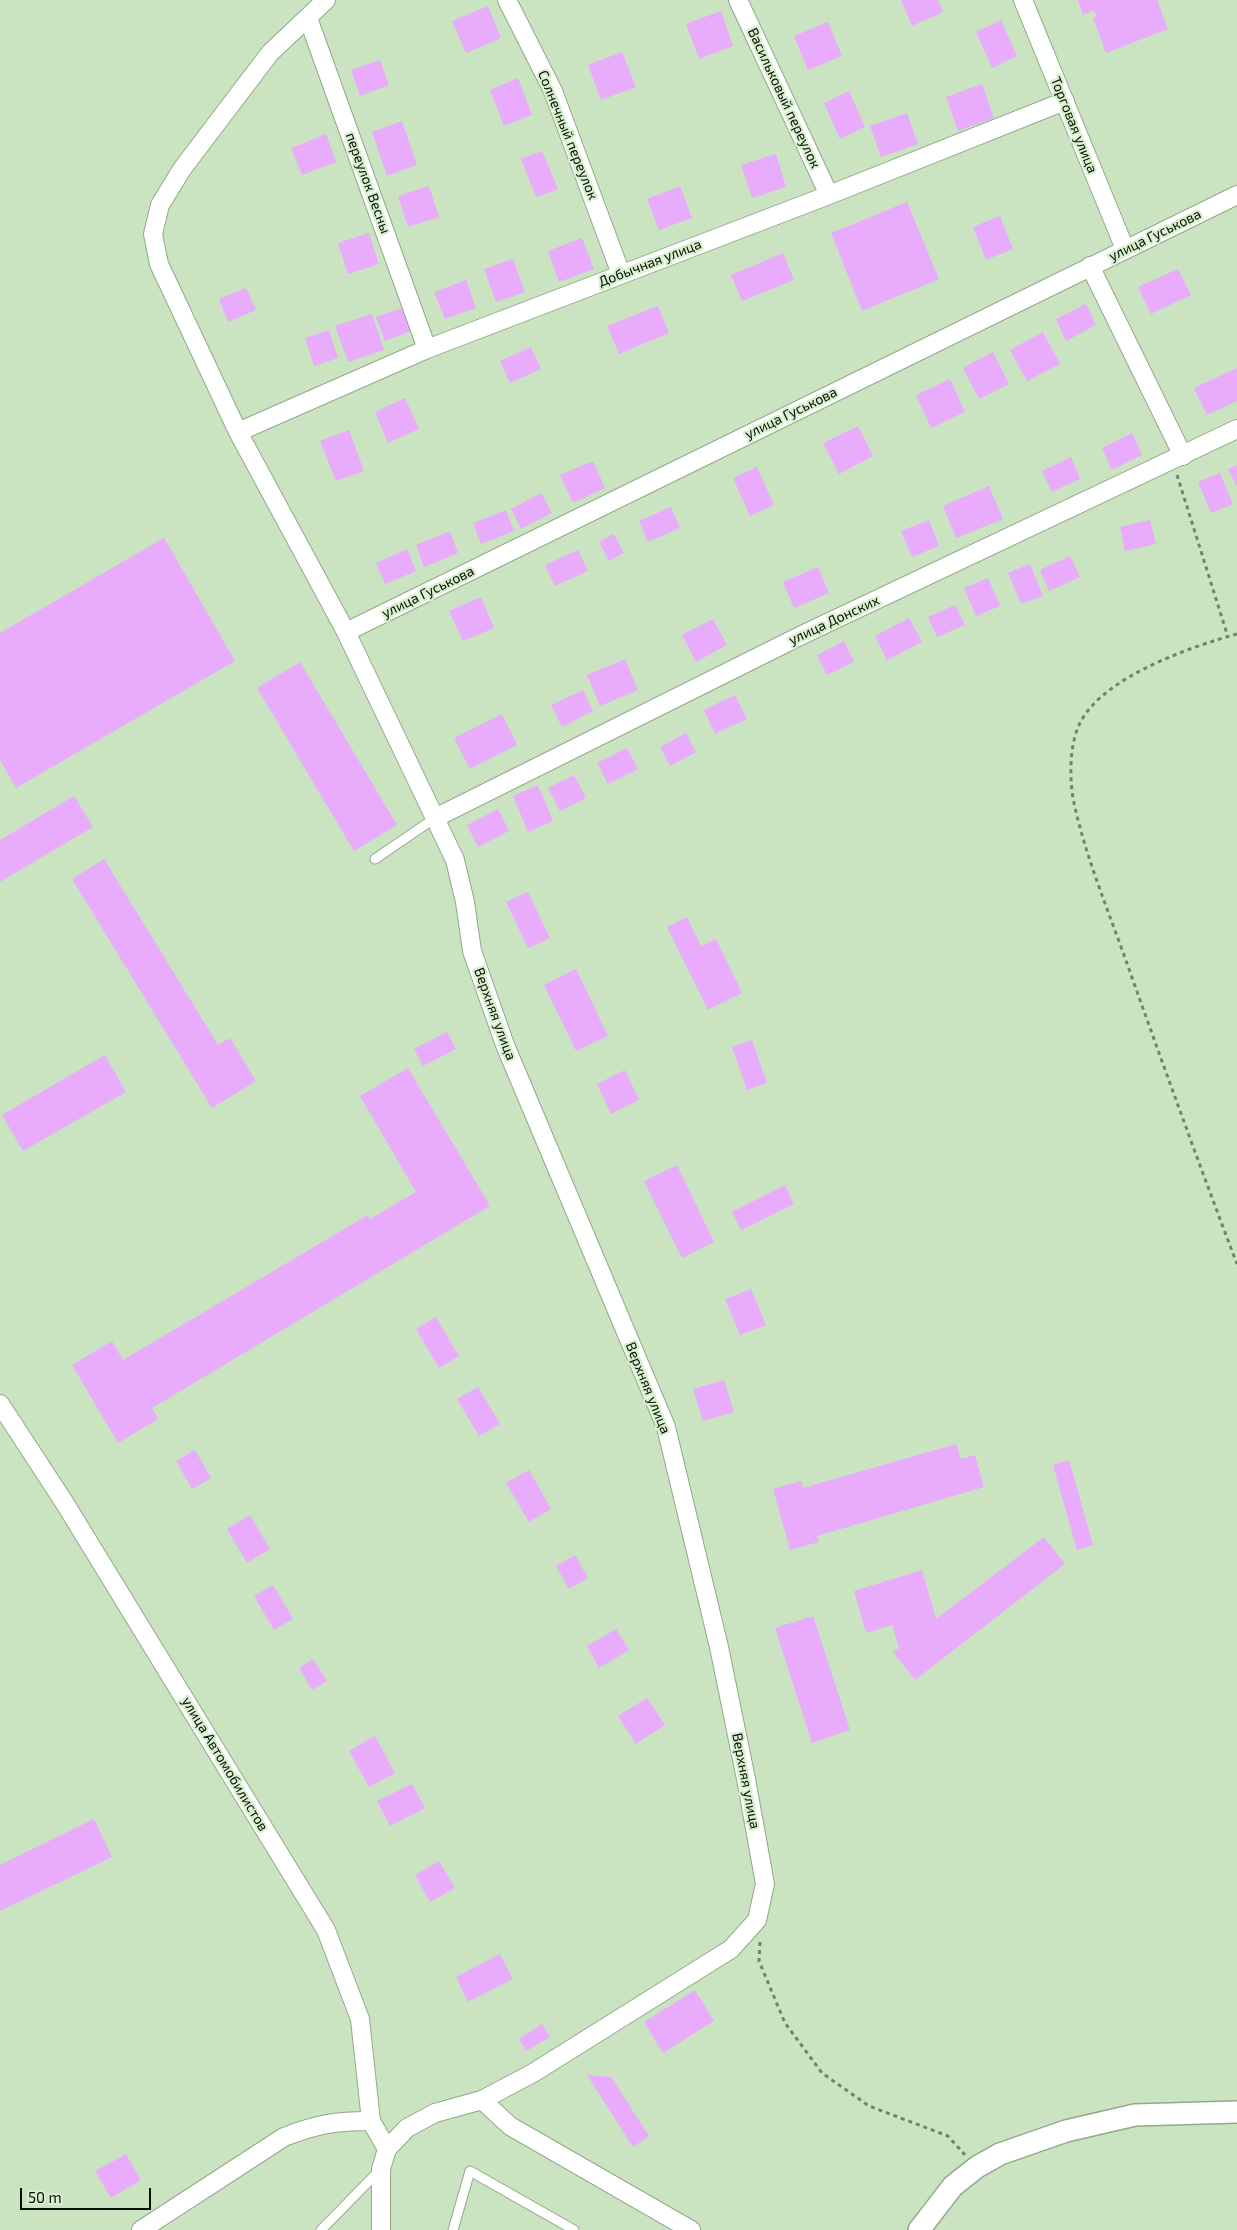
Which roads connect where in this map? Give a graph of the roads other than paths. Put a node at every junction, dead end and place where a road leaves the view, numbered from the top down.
1 (326, 0) edge
2 (508, 0) edge
3 (738, 0) edge
4 (1023, 0) edge
5 (308, 18) junction
6 (1065, 101) junction
7 (829, 195) junction
8 (1237, 195) edge
9 (1125, 249) junction
10 (1090, 266) junction
11 (621, 274) junction
12 (427, 349) junction
13 (1237, 429) edge
14 (238, 432) junction
15 (1178, 459) junction
16 (346, 632) junction
17 (435, 818) junction
18 (375, 859) dead end
19 (0, 1404) edge
20 (482, 2100) junction
21 (1237, 2112) edge
22 (371, 2121) junction
23 (387, 2149) junction
24 (381, 2169) junction
25 (141, 2230) edge
26 (321, 2230) edge
27 (381, 2230) edge
28 (453, 2230) edge
29 (574, 2230) edge
30 (691, 2230) edge
31 (919, 2230) edge

1 - 5 street, Верхняя улица
2 - 11 street, Солнечный переулок
3 - 7 street, Васильковый переулок
4 - 6 street, Торговая улица
5 - 12 street, переулок Весны
5 - 14 street, Верхняя улица
6 - 7 street, Добычная улица
6 - 9 street, Торговая улица
7 - 11 street, Добычная улица
8 - 9 street, улица Гуськова
9 - 10 street, улица Гуськова
10 - 15 street
10 - 16 street, улица Гуськова
11 - 12 street, Добычная улица
12 - 14 street, Добычная улица
13 - 15 street, улица Донских
14 - 16 street, Верхняя улица
15 - 17 street, улица Донских
16 - 17 street, Верхняя улица
17 - 18 lane
17 - 20 street, Верхняя улица
19 - 22 street, улица Автомобилистов
20 - 23 street, Верхняя улица
20 - 30 street
21 - 31 street
22 - 23 street, улица Автомобилистов
22 - 25 street
23 - 24 street
24 - 26 lane
24 - 27 street
28 - 29 lane

